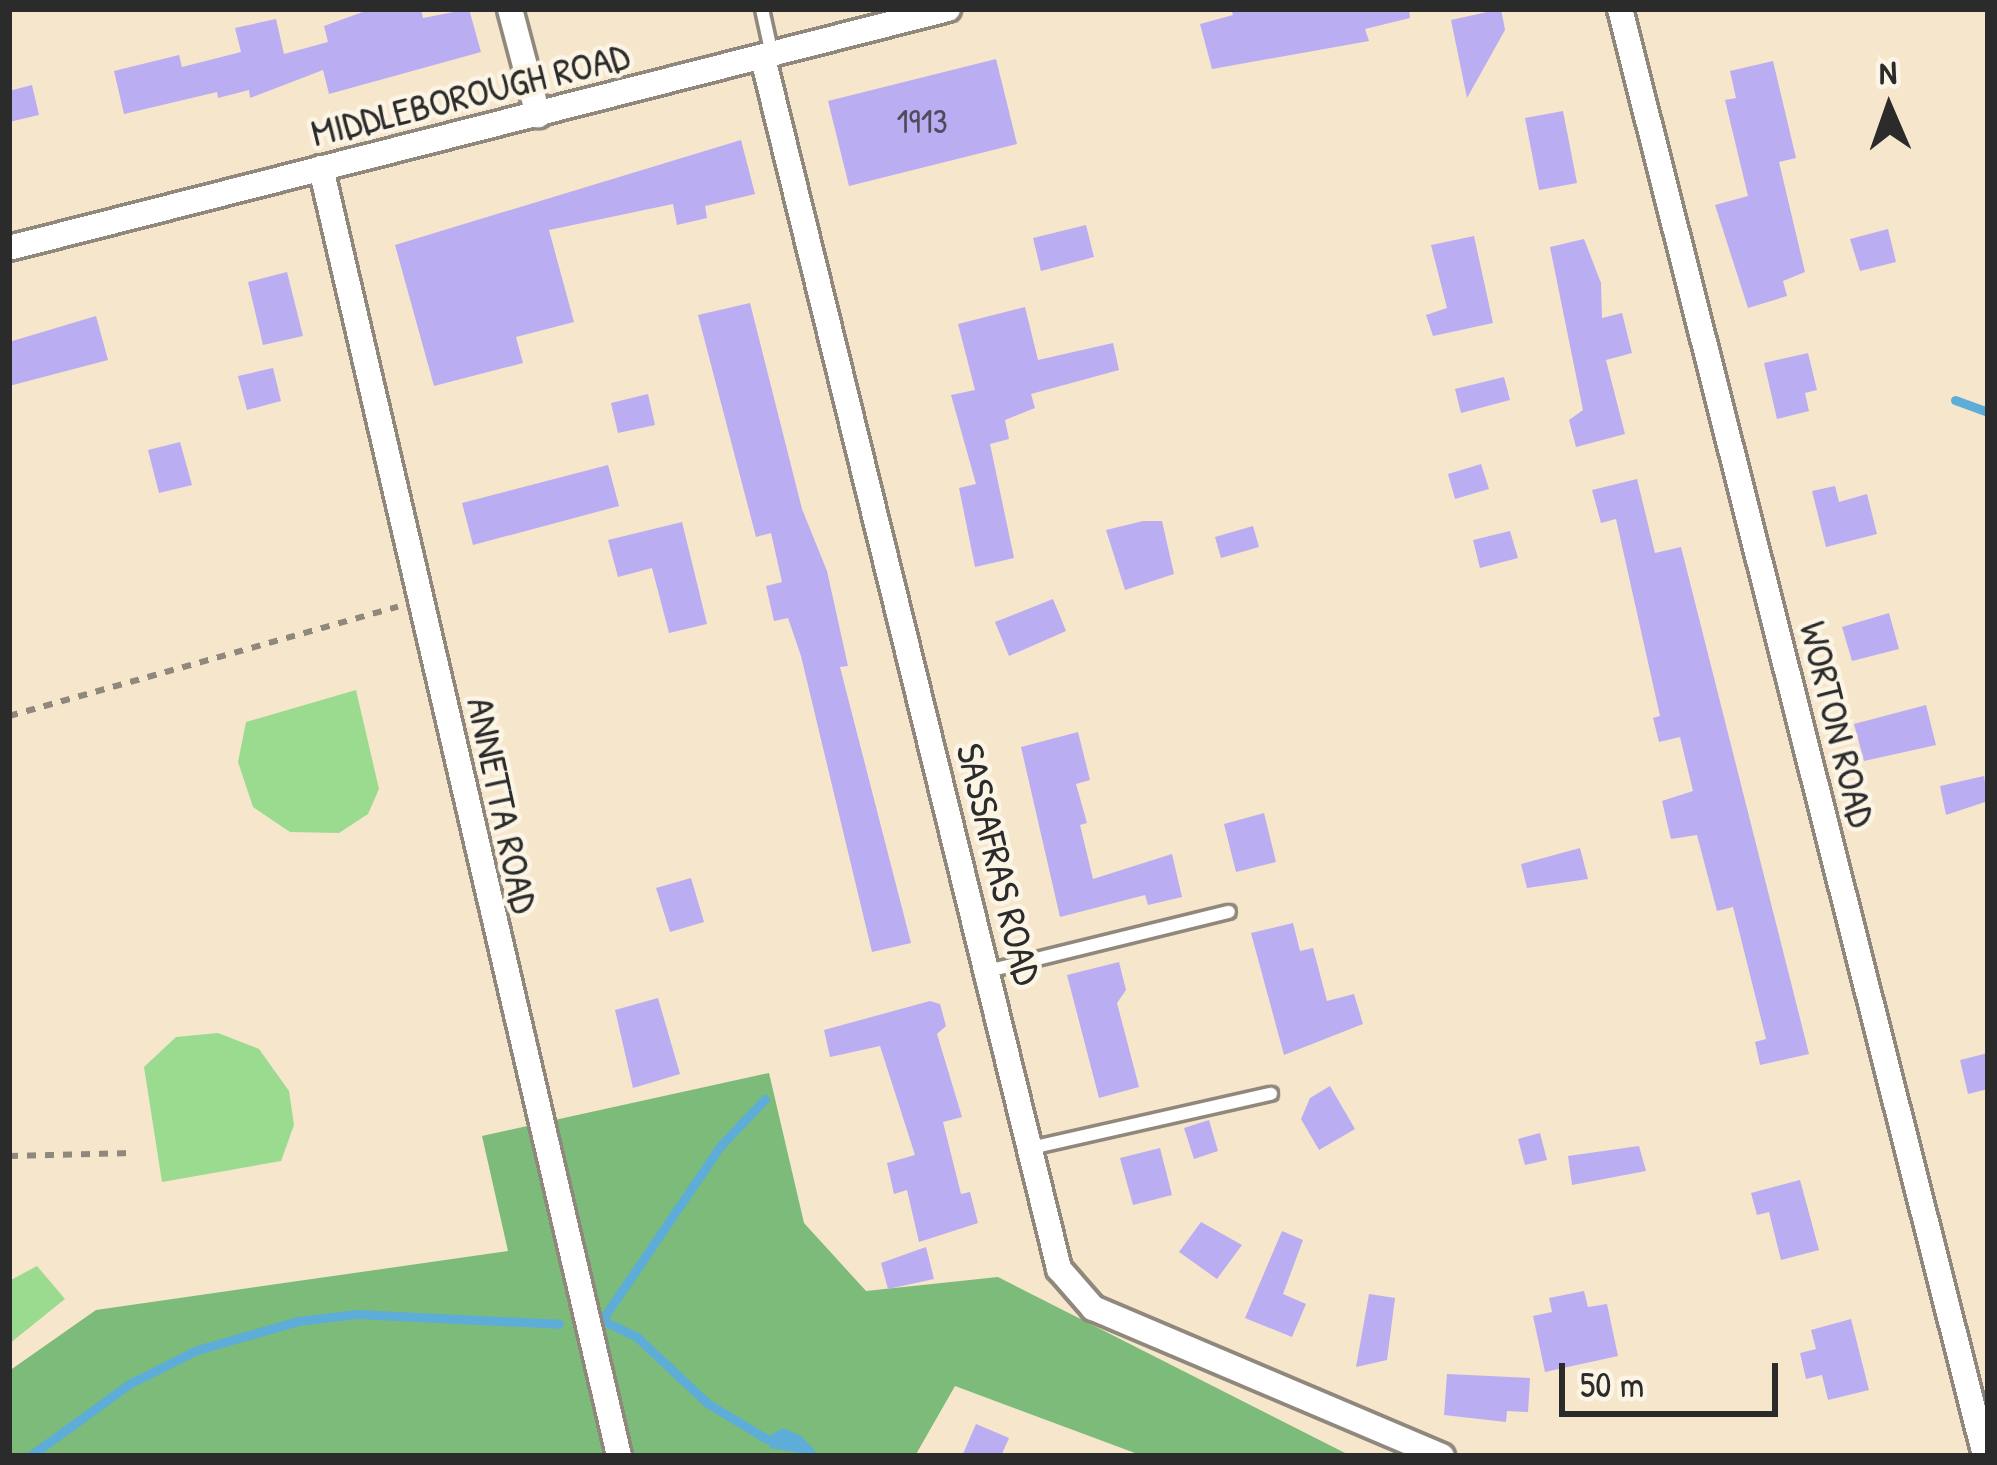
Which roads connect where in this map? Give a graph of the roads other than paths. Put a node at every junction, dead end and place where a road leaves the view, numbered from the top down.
1 (510, 9) edge
2 (762, 9) edge
3 (948, 9) edge
4 (1620, 9) edge
5 (767, 57) junction
6 (538, 115) junction
7 (321, 168) junction
8 (9, 248) edge
9 (1229, 912) dead end
10 (988, 970) junction
11 (1271, 1094) dead end
12 (1034, 1147) junction
13 (620, 1456) edge
14 (1442, 1456) edge
15 (1985, 1456) edge

1 - 6 street
2 - 5 lane
3 - 5 street, MIDDLEBOROUGH ROAD
4 - 15 street, WORTON ROAD
5 - 6 street, MIDDLEBOROUGH ROAD
5 - 10 street, SASSAFRAS ROAD
6 - 7 street, MIDDLEBOROUGH ROAD
7 - 8 street, MIDDLEBOROUGH ROAD
7 - 13 street, ANNETTA ROAD
9 - 10 lane
10 - 12 street, SASSAFRAS ROAD
11 - 12 lane
12 - 14 street, SASSAFRAS ROAD

